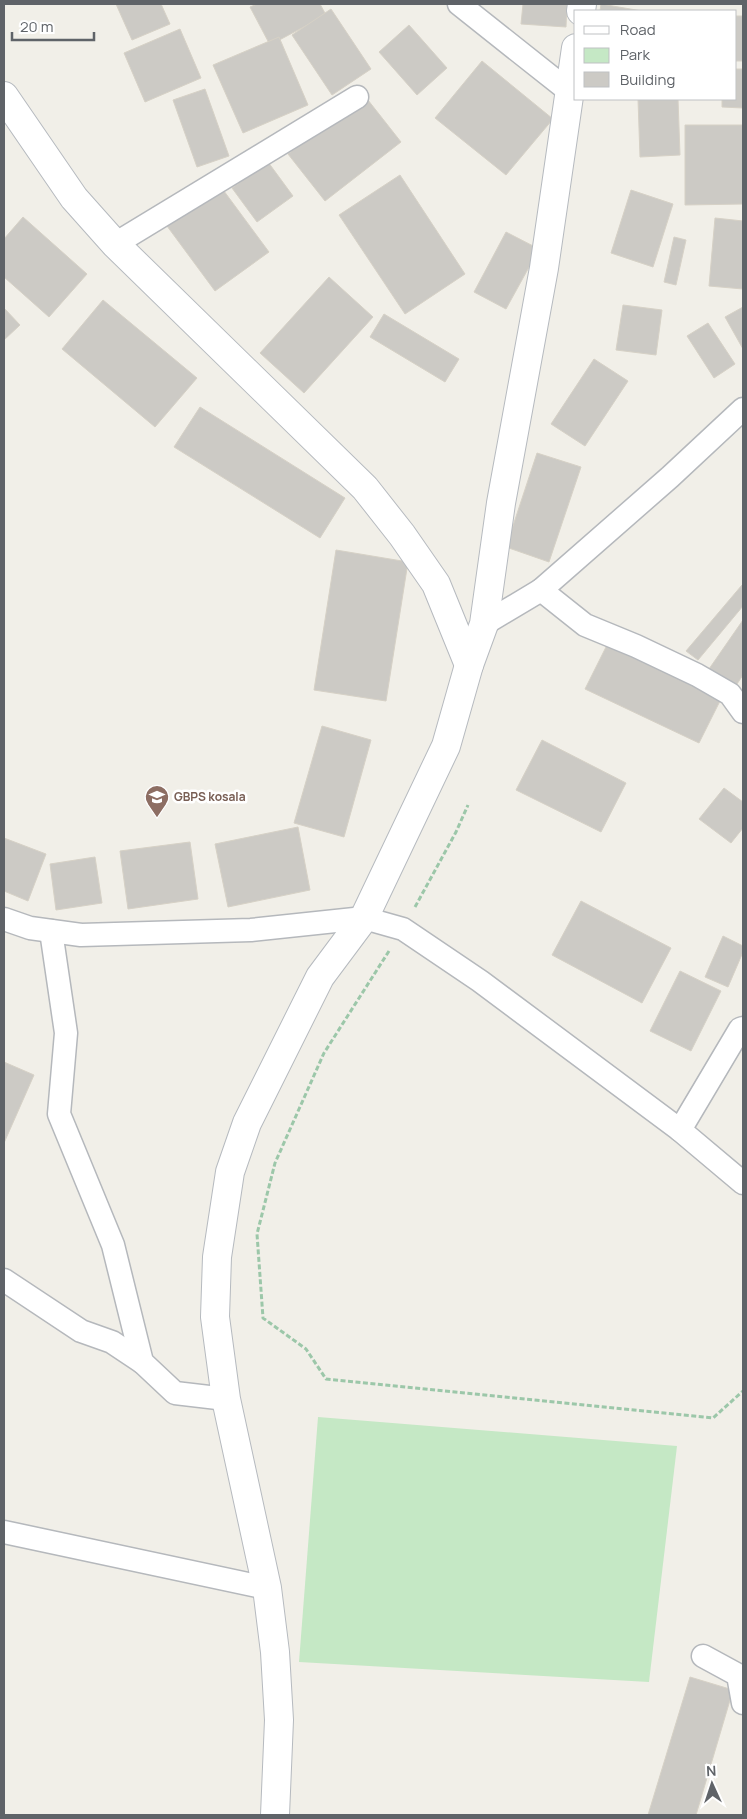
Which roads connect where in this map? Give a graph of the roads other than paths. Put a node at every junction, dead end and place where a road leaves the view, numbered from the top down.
1 (459, 4) edge
2 (574, 63) edge
3 (570, 92) junction
4 (357, 98) dead end
5 (7, 106) edge
6 (115, 244) junction
7 (743, 409) edge
8 (541, 590) junction
9 (484, 624) junction
10 (469, 665) junction
11 (743, 712) edge
12 (364, 918) junction
13 (4, 919) edge
14 (51, 931) junction
15 (743, 1028) edge
16 (680, 1130) junction
17 (743, 1183) edge
18 (4, 1280) edge
19 (142, 1362) junction
20 (226, 1399) junction
21 (4, 1532) edge
22 (267, 1588) junction
23 (702, 1656) dead end
24 (743, 1703) edge
25 (275, 1815) edge

1 - 3 street
2 - 3 main road
3 - 9 main road
4 - 6 street
5 - 6 main road
6 - 10 main road
7 - 8 street
8 - 9 street
8 - 11 street
9 - 10 main road
10 - 12 main road
12 - 14 street
12 - 16 street
12 - 20 main road
13 - 14 street
14 - 19 street
15 - 16 street
16 - 17 street
18 - 19 street
19 - 20 street
20 - 22 main road
21 - 22 street
22 - 25 main road
23 - 24 street

